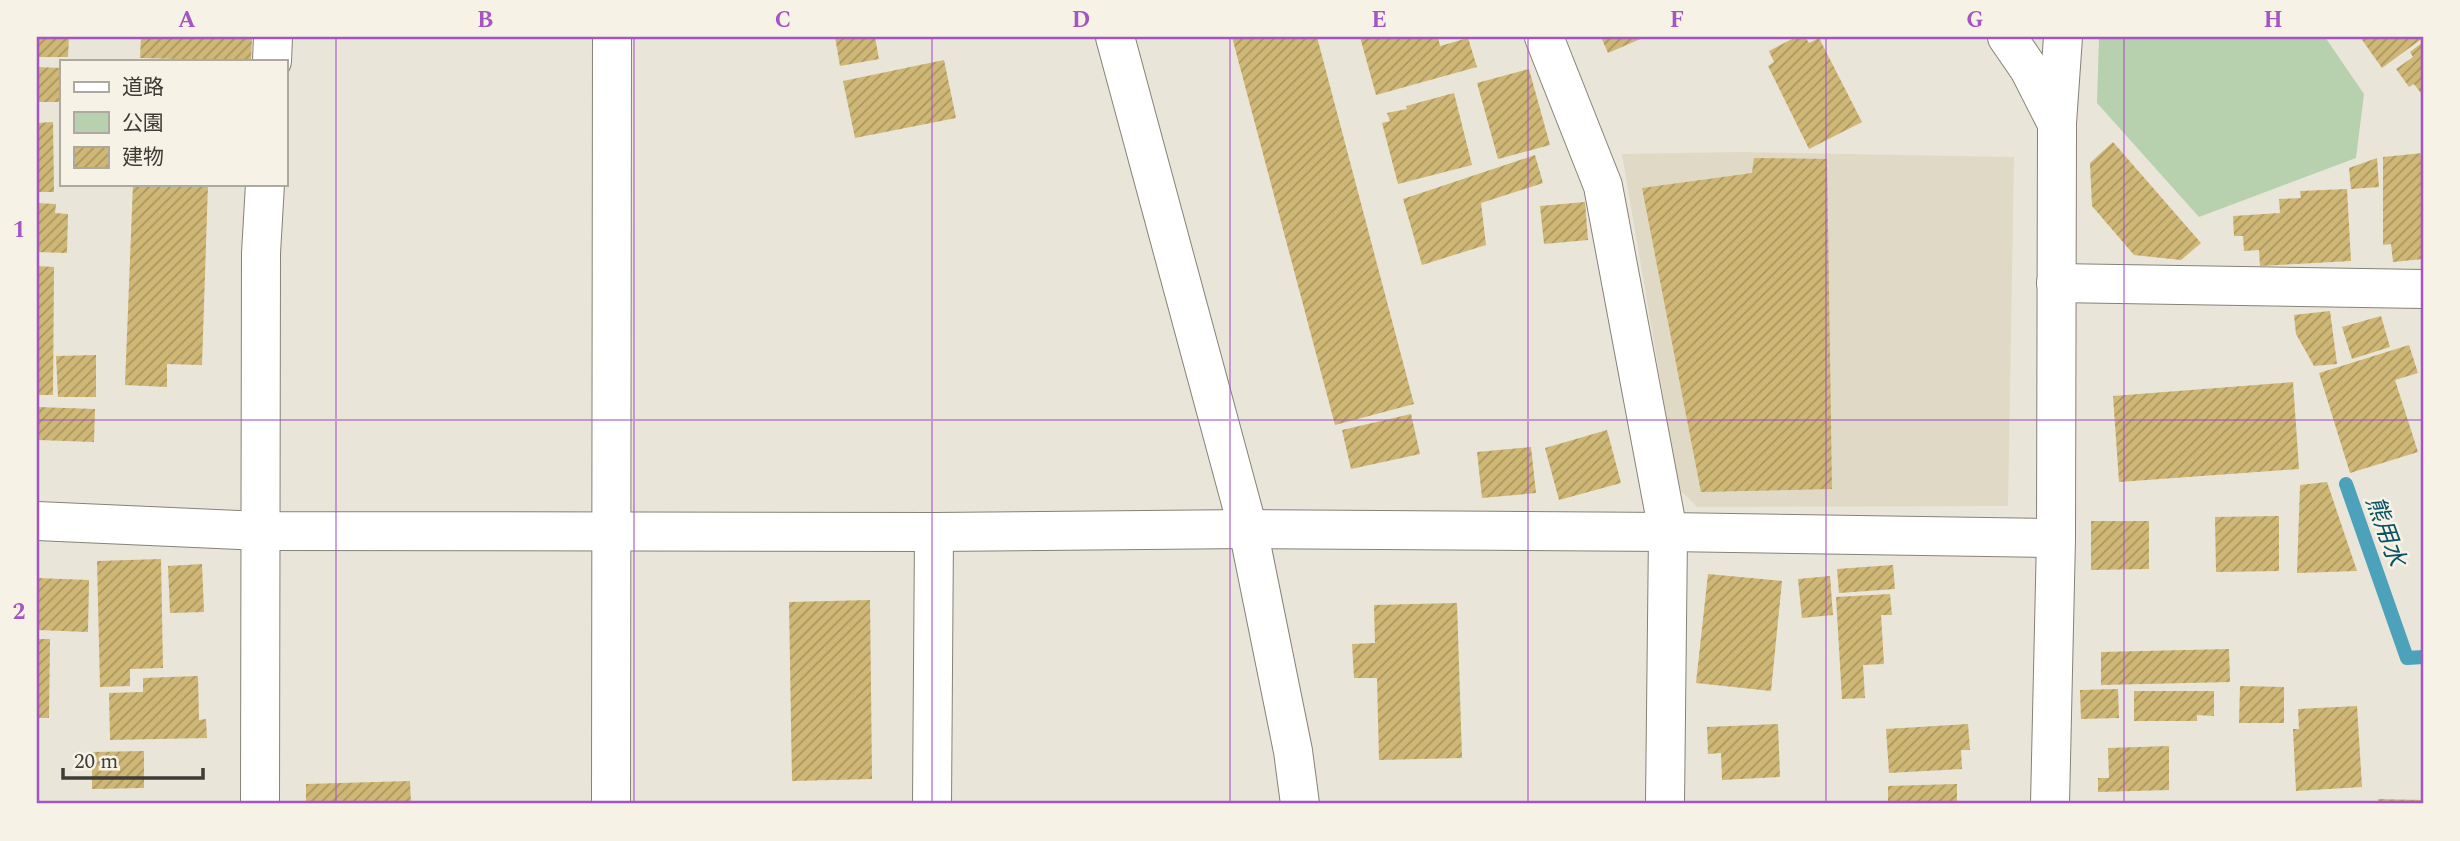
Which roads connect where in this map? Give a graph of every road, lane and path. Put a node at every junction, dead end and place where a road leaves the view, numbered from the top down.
1 (273, 37) edge
2 (612, 37) edge
3 (1115, 37) edge
4 (1544, 37) edge
5 (2007, 37) edge
6 (2063, 37) edge
7 (272, 60) edge
8 (2057, 123) junction
9 (265, 186) edge
10 (2056, 283) junction
11 (2423, 289) edge
12 (37, 521) edge
13 (1248, 529) junction
14 (611, 530) junction
15 (261, 531) junction
16 (934, 532) junction
17 (1668, 532) junction
18 (2056, 538) junction
19 (260, 804) edge
20 (611, 804) edge
21 (932, 804) edge
22 (1300, 804) edge
23 (1665, 804) edge
24 (2050, 804) edge

1 - 7 street
2 - 14 street
3 - 13 street
4 - 17 street
5 - 8 street
6 - 8 street
8 - 10 street
9 - 15 street
10 - 11 street
10 - 18 street
12 - 15 street
13 - 16 street
13 - 17 street
13 - 22 street
14 - 15 street
14 - 16 street
14 - 20 street
15 - 19 street
16 - 21 street
17 - 18 street
17 - 23 street
18 - 24 street

